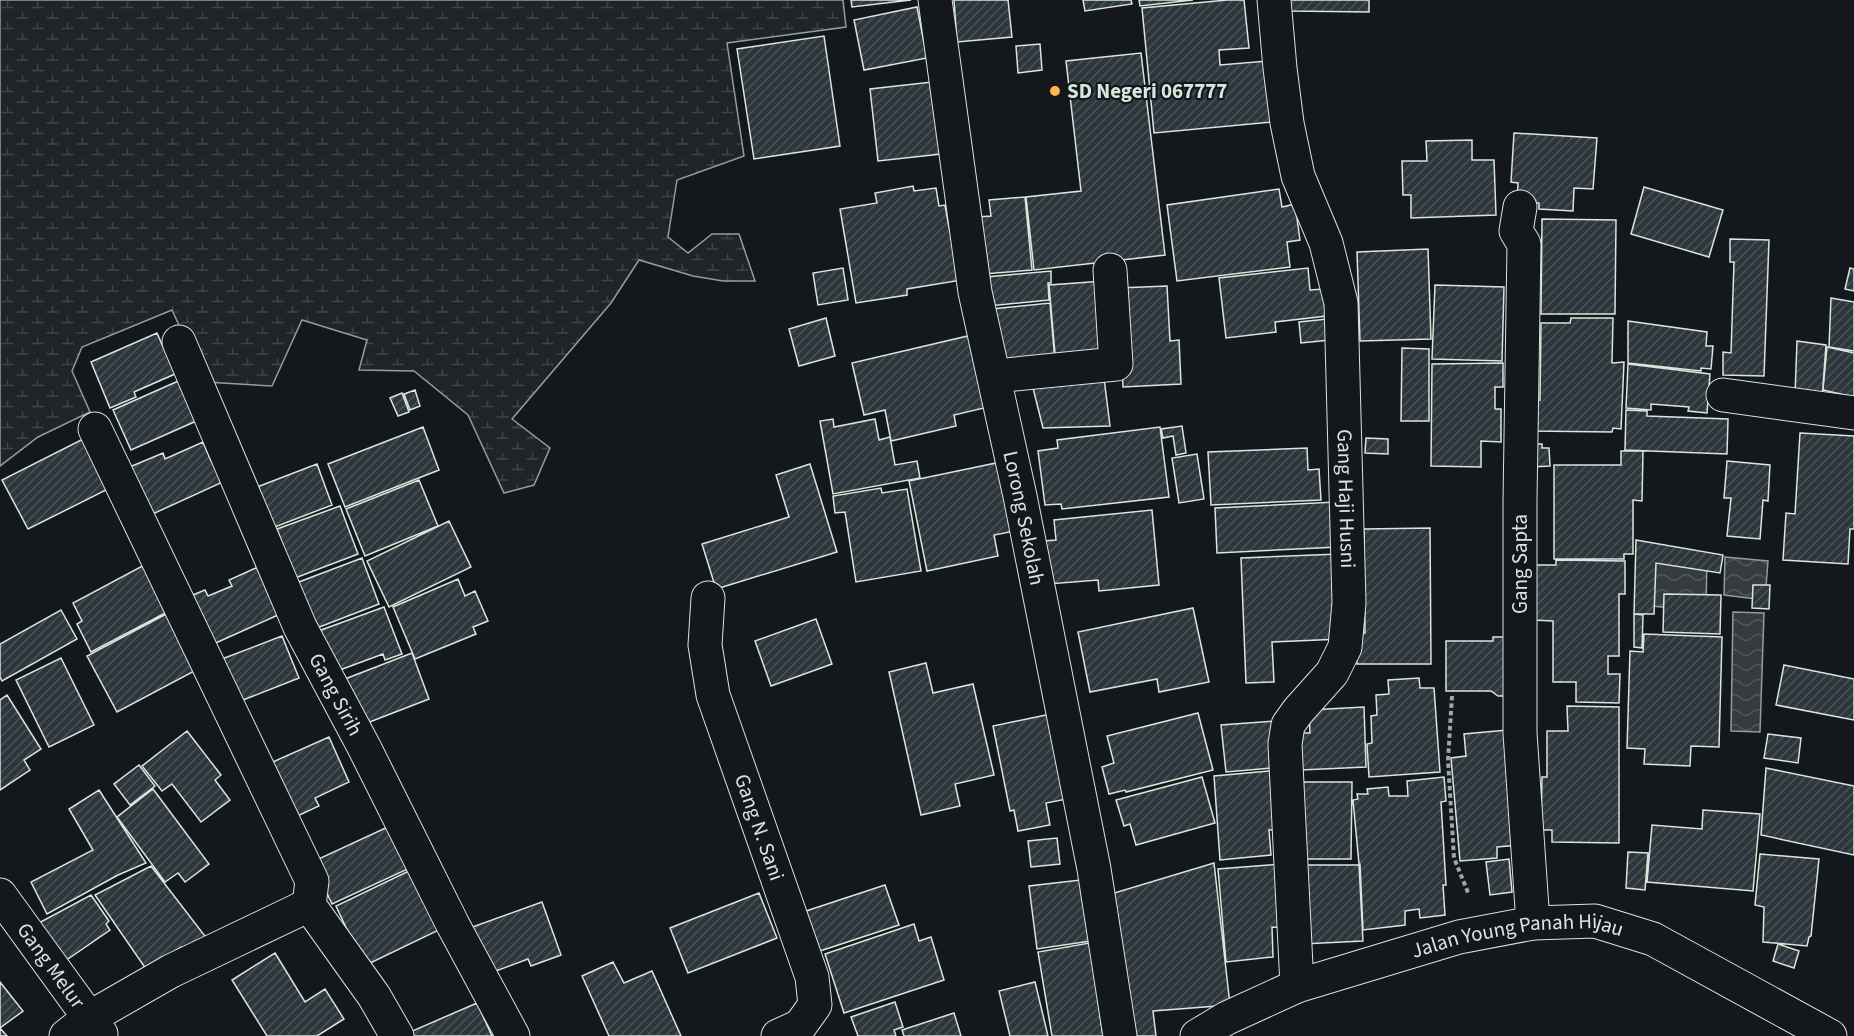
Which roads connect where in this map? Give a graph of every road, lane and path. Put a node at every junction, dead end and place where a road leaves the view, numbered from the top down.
1 (935, 0) edge
2 (1274, 0) edge
3 (1520, 207) dead end
4 (1110, 270) dead end
5 (179, 342) dead end
6 (994, 376) junction
7 (1723, 395) dead end
8 (1854, 413) edge
9 (95, 429) dead end
10 (708, 598) dead end
11 (1452, 696) dead end
12 (0, 895) edge
13 (309, 905) junction
14 (1533, 923) junction
15 (1481, 933) junction
16 (1297, 986) junction
17 (86, 1030) edge
18 (397, 1036) edge
19 (513, 1036) edge
20 (778, 1036) edge
21 (1120, 1036) edge
22 (1197, 1036) edge
23 (1830, 1036) edge

1 - 6 street, Lorong Sekolah
2 - 16 street, Gang Haji Husni
3 - 14 street, Gang Sapta
4 - 6 street
5 - 19 street, Gang Sirih
6 - 21 street, Lorong Sekolah
7 - 8 street
9 - 13 street
10 - 20 street, Gang N. Sani
11 - 15 path
12 - 17 street, Gang Melur
13 - 17 street
13 - 18 street
14 - 15 street, Jalan Young Panah Hijau
14 - 23 street, Jalan Young Panah Hijau
15 - 16 street, Jalan Young Panah Hijau
16 - 22 street, Jalan Young Panah Hijau

